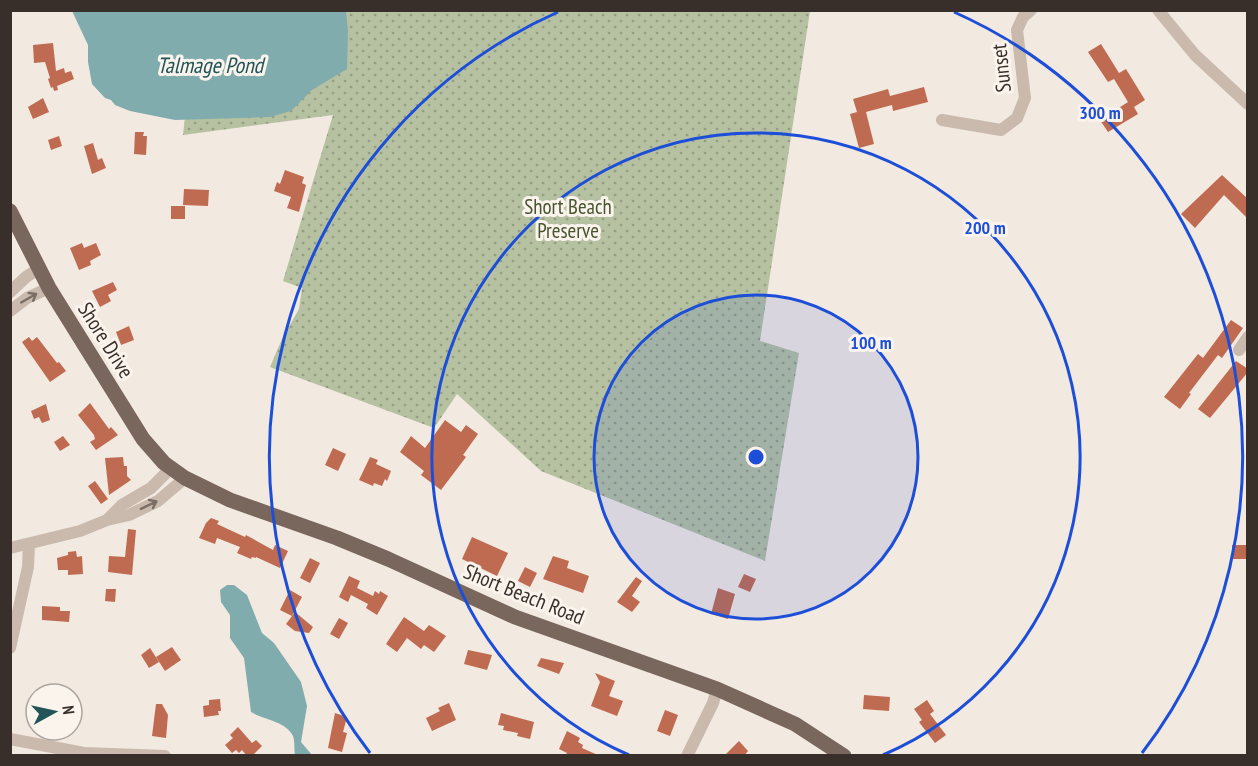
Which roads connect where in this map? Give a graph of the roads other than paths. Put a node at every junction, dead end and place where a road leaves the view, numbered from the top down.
1 (1031, 10) edge
2 (1158, 10) edge
3 (1248, 104) edge
4 (942, 120) dead end
5 (10, 211) edge
6 (38, 270) junction
7 (49, 288) junction
8 (10, 292) edge
9 (10, 311) edge
10 (1248, 337) edge
11 (1239, 350) dead end
12 (171, 468) junction
13 (185, 478) junction
14 (107, 520) junction
15 (29, 544) junction
16 (10, 548) edge
17 (10, 648) edge
18 (717, 689) junction
19 (10, 739) edge
20 (165, 756) edge
21 (687, 756) edge
22 (844, 756) edge

1 - 4 street, Sunset
2 - 3 street
5 - 6 main road, Shore Drive
6 - 7 main road, Shore Drive
6 - 8 street
9 -> 7 street
7 - 12 main road, Shore Drive
10 - 11 street
12 - 13 main road, Shore Drive
12 - 14 street
14 -> 13 street
13 - 18 main road, Short Beach Road
14 - 15 street
15 - 16 street
15 - 17 street
18 - 21 street
18 - 22 main road, Short Beach Road
19 - 20 street

